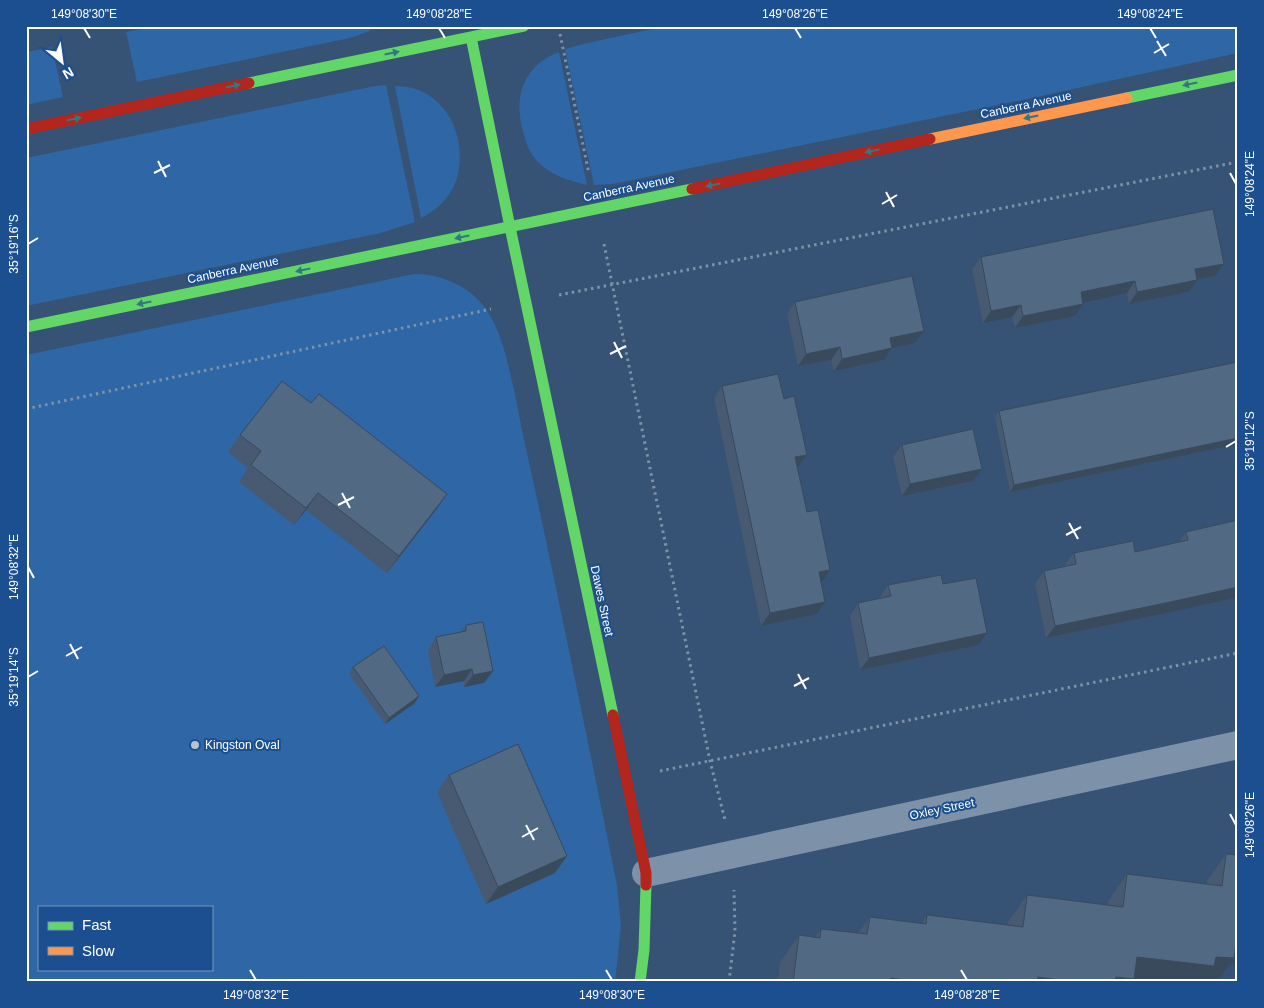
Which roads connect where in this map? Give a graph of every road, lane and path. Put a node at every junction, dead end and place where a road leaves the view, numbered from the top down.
1 (524, 26) edge
2 (558, 26) edge
3 (470, 32) edge
4 (1238, 74) edge
5 (26, 129) edge
6 (1238, 162) edge
7 (597, 209) junction
8 (510, 227) junction
9 (613, 284) junction
10 (524, 302) junction
11 (26, 327) edge
12 (26, 409) edge
13 (1238, 653) edge
14 (1238, 745) edge
15 (710, 760) junction
16 (626, 778) junction
17 (734, 854) junction
18 (646, 873) junction
19 (640, 982) edge
20 (729, 982) edge

1 - 3 main road
2 - 7 path
5 -> 3 main road
3 - 8 main road, Dawes Street
4 -> 7 main road, Canberra Avenue
6 - 9 path
7 - 8 main road, Canberra Avenue
7 - 9 path
8 - 10 main road, Dawes Street
8 -> 11 main road, Canberra Avenue
9 - 10 path
9 - 15 path
10 - 12 path
10 - 16 main road, Dawes Street
13 - 15 path
14 - 17 street, Oxley Street
15 - 16 path
15 - 17 path
16 - 18 main road, Dawes Street
17 - 18 street, Oxley Street
17 - 20 path
18 - 19 main road, Dawes Street

